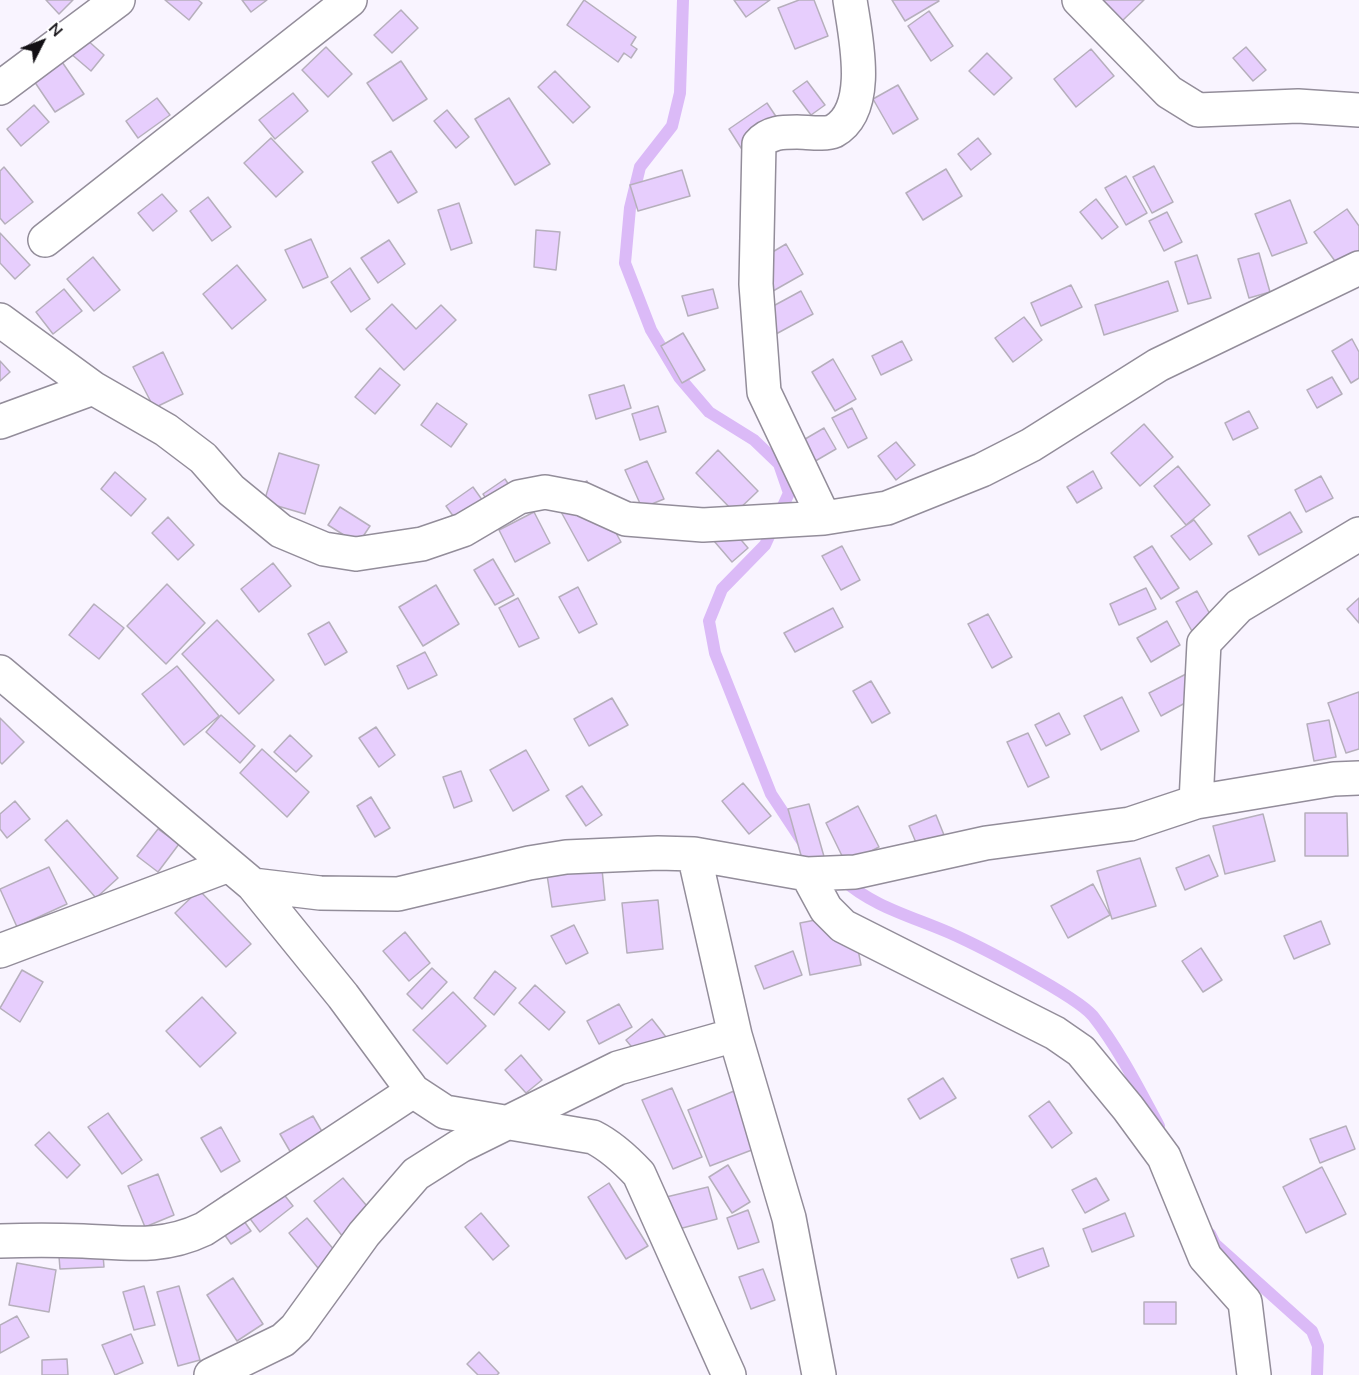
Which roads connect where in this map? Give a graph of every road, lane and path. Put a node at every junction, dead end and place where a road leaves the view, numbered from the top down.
1 (117, 0) edge
2 (350, 0) edge
3 (850, 0) edge
4 (1079, 0) edge
5 (0, 88) edge
6 (1359, 110) edge
7 (45, 240) dead end
8 (1359, 268) edge
9 (0, 320) edge
10 (93, 387) junction
11 (0, 422) edge
12 (824, 518) junction
13 (1359, 534) edge
14 (0, 672) edge
15 (1359, 778) edge
16 (1196, 802) junction
17 (694, 854) junction
18 (807, 874) junction
19 (241, 875) junction
20 (0, 951) edge
21 (735, 1035) junction
22 (413, 1091) junction
23 (507, 1124) junction
24 (0, 1241) edge
25 (211, 1375) edge
26 (729, 1375) edge
27 (819, 1375) edge
28 (1254, 1375) edge

1 - 5 street
2 - 7 street
3 - 12 street
4 - 6 street
8 - 12 street
9 - 10 street
10 - 11 street
10 - 12 street
13 - 16 street
14 - 19 street
15 - 16 street
16 - 18 street
17 - 18 street
17 - 19 street
17 - 21 street
18 - 28 street
19 - 20 street
19 - 22 street
21 - 23 street
21 - 27 street
22 - 23 street
22 - 24 street
23 - 25 street
23 - 26 street

